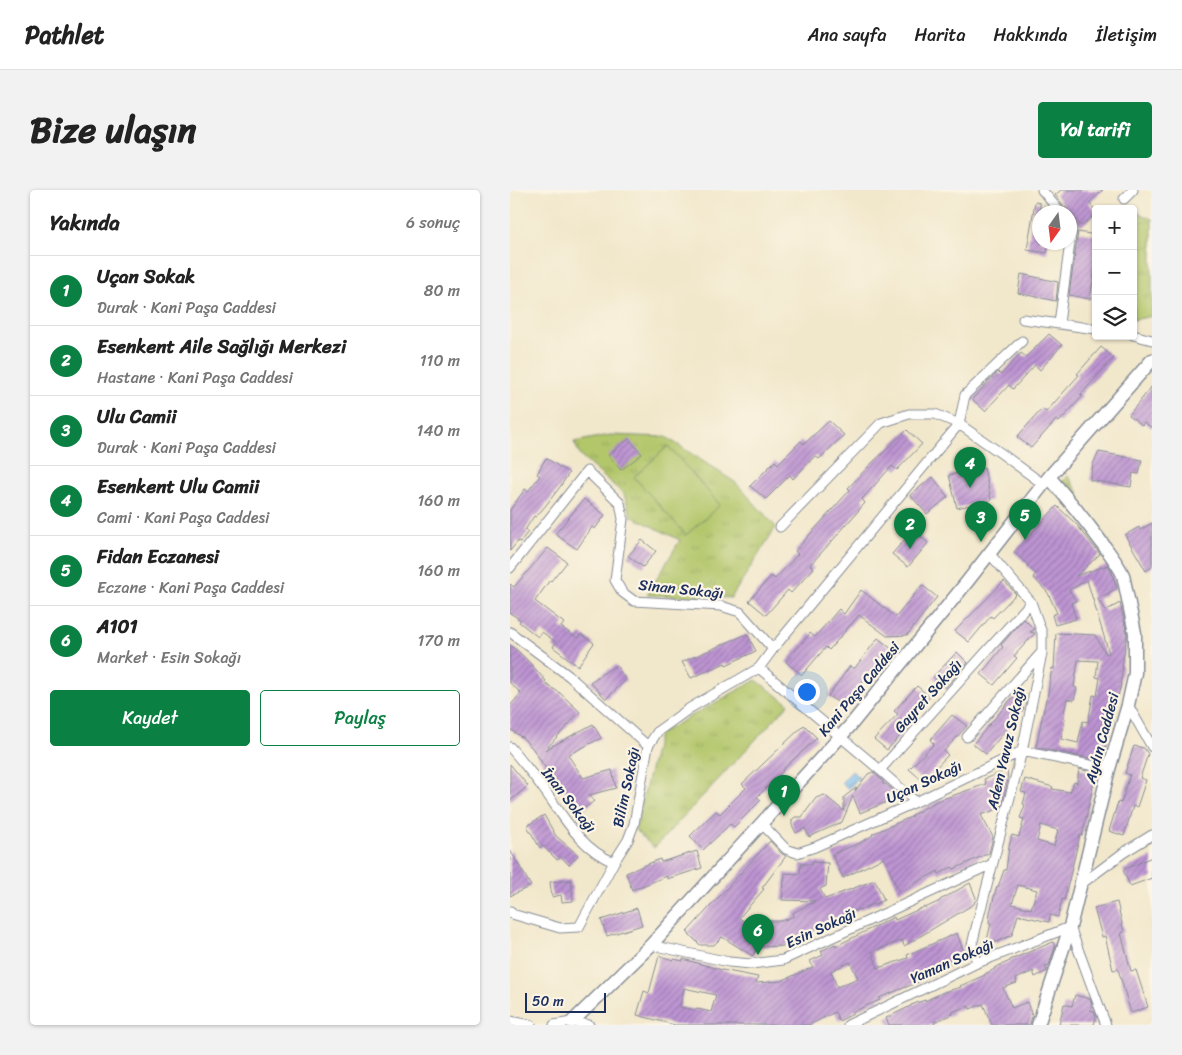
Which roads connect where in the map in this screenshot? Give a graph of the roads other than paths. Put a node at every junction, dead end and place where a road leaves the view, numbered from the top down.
1 (1042, 190) edge
2 (1133, 190) edge
3 (1124, 199) dead end
4 (1054, 205) edge
5 (1069, 250) edge
6 (1023, 318) dead end
7 (1059, 323) junction
8 (1092, 327) edge
9 (1137, 336) edge
10 (1152, 340) edge
11 (1022, 341) dead end
12 (1152, 360) edge
13 (959, 424) junction
14 (1046, 481) junction
15 (780, 527) dead end
16 (989, 553) junction
17 (510, 568) edge
18 (1031, 602) junction
19 (510, 632) edge
20 (773, 649) junction
21 (1042, 653) junction
22 (759, 668) junction
23 (1128, 705) junction
24 (840, 737) junction
25 (967, 737) dead end
26 (648, 746) junction
27 (510, 747) edge
28 (1152, 747) edge
29 (1022, 751) junction
30 (880, 770) junction
31 (1109, 770) junction
32 (916, 802) junction
33 (762, 824) junction
34 (1152, 835) edge
35 (614, 862) junction
36 (992, 864) junction
37 (1080, 885) junction
38 (510, 911) edge
39 (1070, 927) junction
40 (652, 946) junction
41 (976, 963) junction
42 (510, 1021) edge
43 (571, 1024) edge
44 (530, 1025) edge
45 (554, 1025) edge
46 (589, 1025) edge
47 (848, 1025) edge
48 (1038, 1025) edge
49 (1106, 1025) edge

1 - 4 street
2 - 3 street
5 - 7 street
6 - 7 street
7 - 8 street
9 - 10 street
11 - 13 street
12 - 14 street, Kani Paşa Caddesi
13 - 14 street
13 - 15 street
13 - 20 street
14 - 16 street, Kani Paşa Caddesi
14 - 23 street, Aydın Caddesi
16 - 18 street, Adem Yavuz Sokağı
16 - 24 street, Kani Paşa Caddesi
17 - 20 street, Sinan Sokağı
18 - 21 street, Adem Yavuz Sokağı
18 - 30 street, Gayret Sokağı
19 - 26 street
20 - 22 street
21 - 25 street
21 - 29 street, Adem Yavuz Sokağı
22 - 24 street
22 - 26 street, Bilim Sokağı
23 - 28 street
23 - 31 street, Aydın Caddesi
24 - 30 street
24 - 33 street, Kani Paşa Caddesi
26 - 35 street, Bilim Sokağı
27 - 35 street, İnan Sokağı
29 - 31 street
29 - 32 street, Uçan Sokağı
29 - 36 street, Adem Yavuz Sokağı
30 - 32 street
31 - 37 street, Aydın Caddesi
32 - 33 street, Uçan Sokağı
33 - 40 street, Kani Paşa Caddesi
34 - 37 street
35 - 38 street, Bilim Sokağı
36 - 40 street, Esin Sokağı
36 - 41 street, Adem Yavuz Sokağı
37 - 39 street, Aydın Caddesi
39 - 41 street, Yaman Sokağı
39 - 48 street, Aydın Caddesi
39 - 49 street
40 - 43 street, Kani Paşa Caddesi
41 - 47 street, Yaman Sokağı
42 - 44 street
43 - 45 street
43 - 46 street

